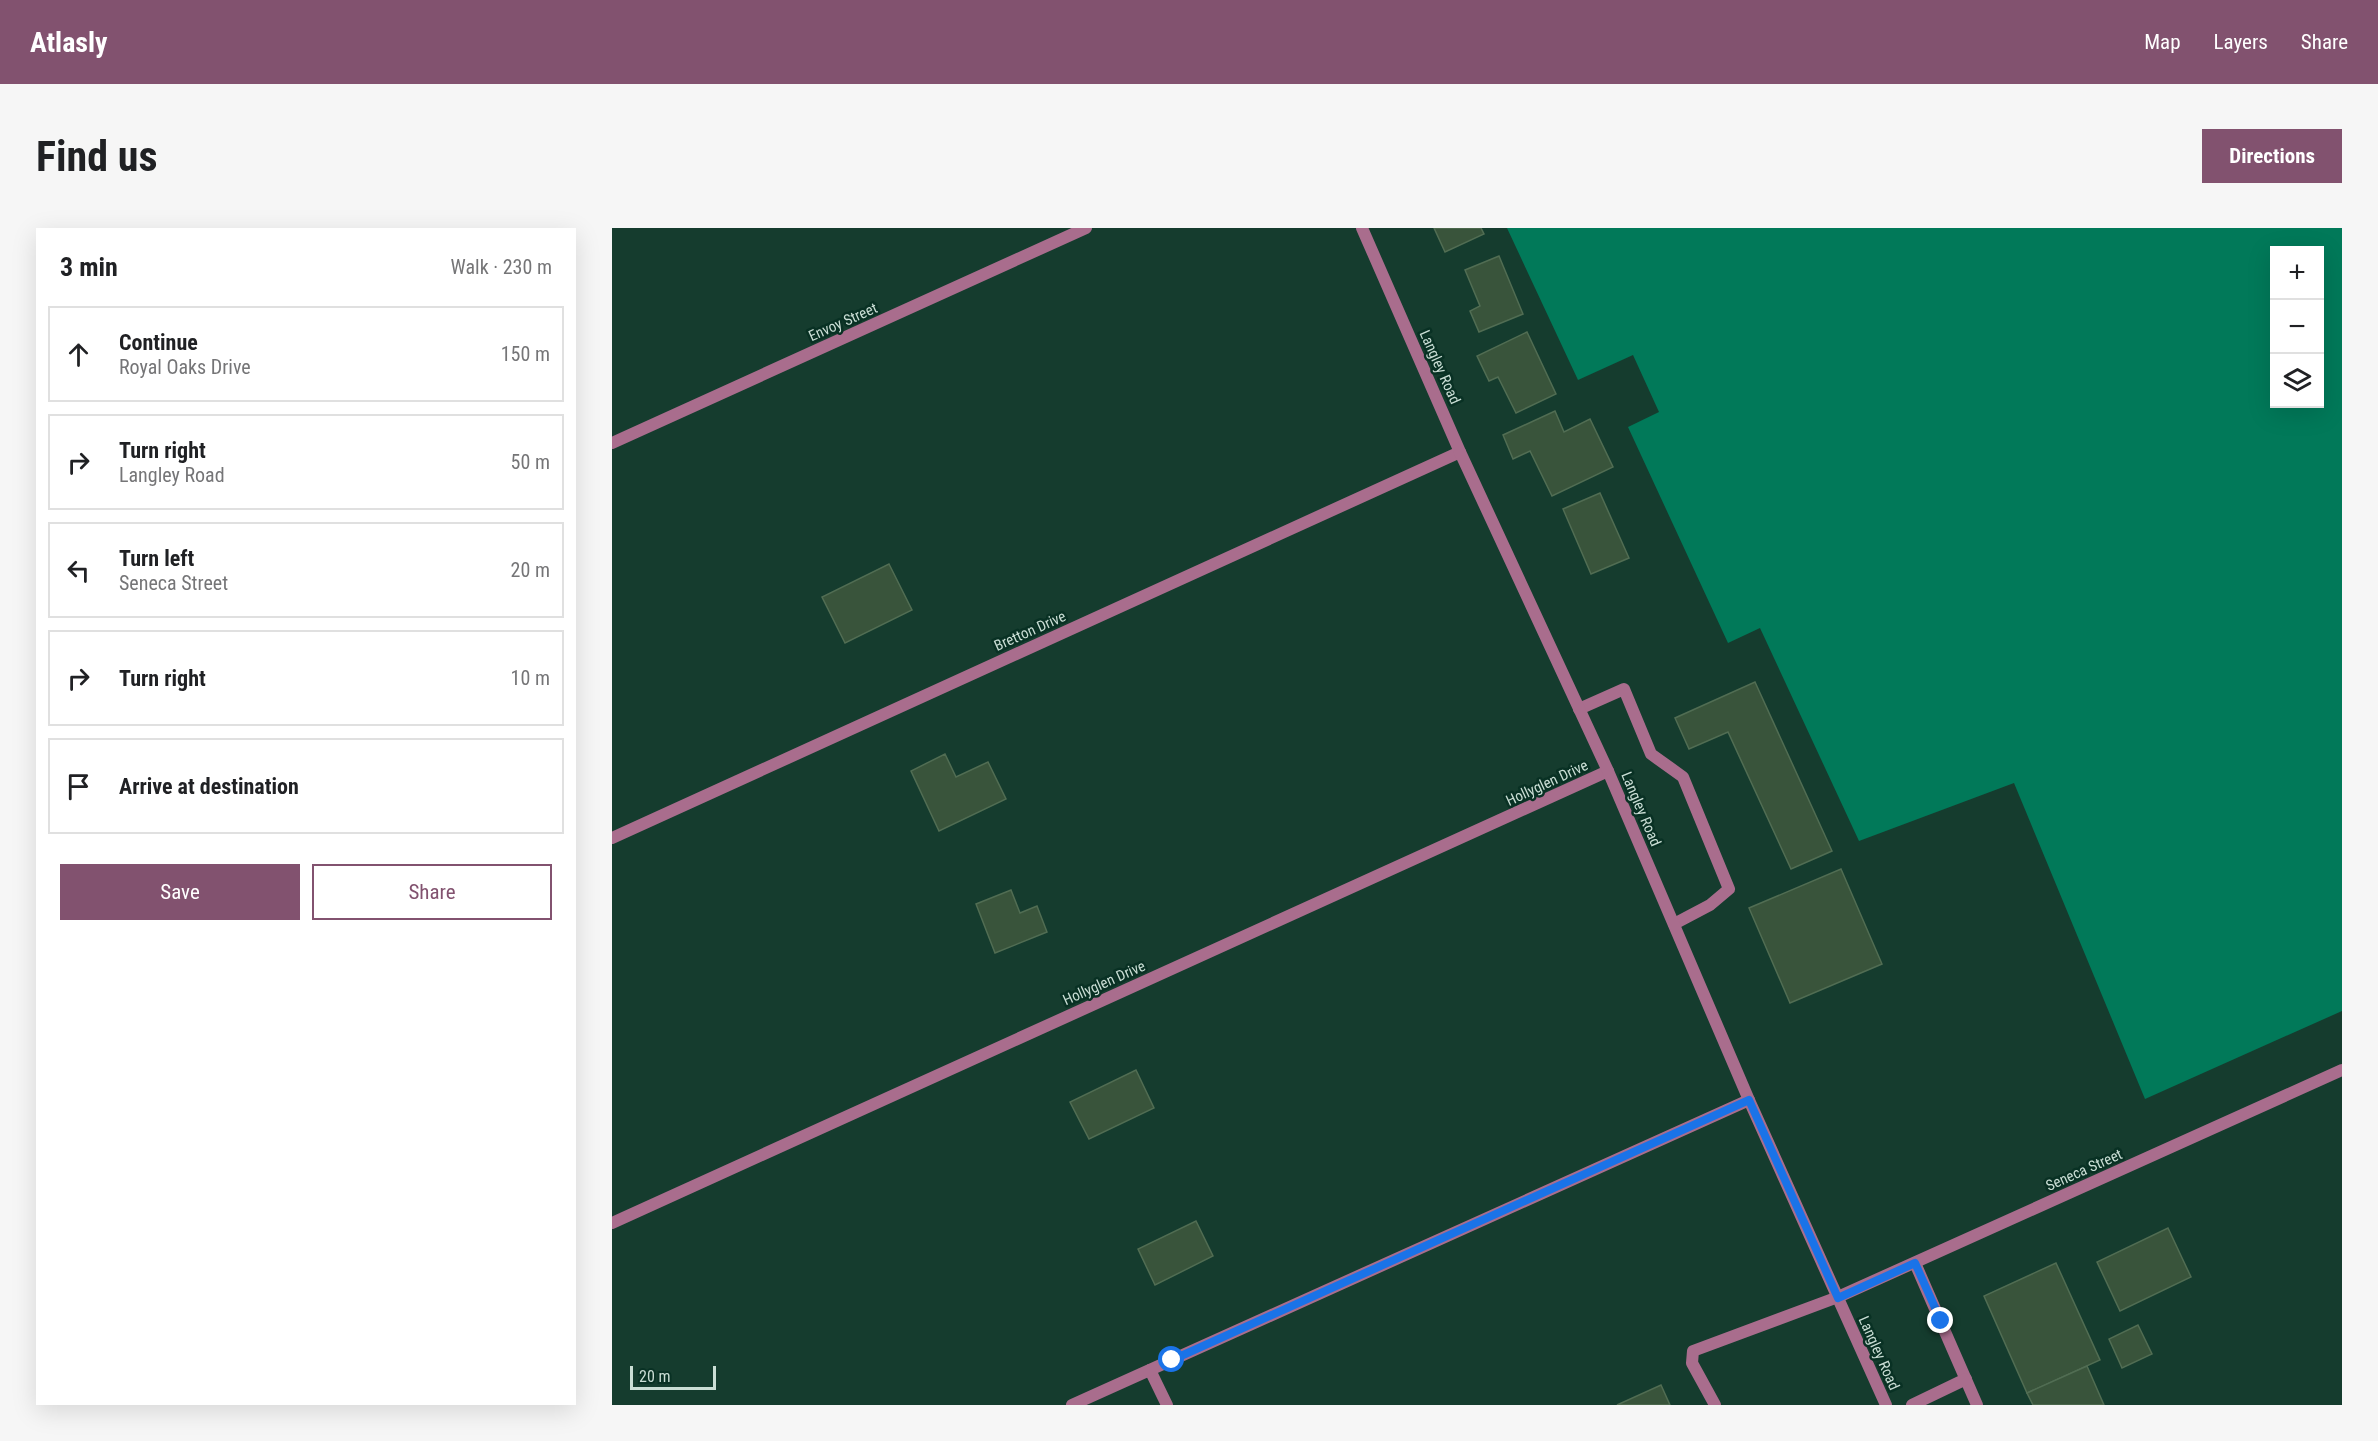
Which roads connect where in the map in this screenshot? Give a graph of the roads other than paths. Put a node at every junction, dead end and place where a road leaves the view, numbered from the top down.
1 (1086, 228) edge
2 (1362, 228) edge
3 (612, 443) edge
4 (1460, 452) junction
5 (1580, 709) junction
6 (1608, 771) junction
7 (612, 838) edge
8 (1674, 924) junction
9 (2342, 1070) edge
10 (1749, 1100) junction
11 (612, 1223) edge
12 (1915, 1263) junction
13 (1838, 1298) junction
14 (1150, 1370) junction
15 (1966, 1379) junction
16 (1072, 1405) edge
17 (1167, 1405) edge
18 (1715, 1405) edge
19 (1886, 1405) edge
20 (1912, 1405) edge
21 (1977, 1405) edge

1 - 3 street, Envoy Street
2 - 4 street, Langley Road
4 - 5 street, Langley Road
4 - 7 street, Bretton Drive
5 - 6 street, Langley Road
5 - 8 street
6 - 8 street, Langley Road
6 - 11 street, Hollyglen Drive
8 - 10 street, Langley Road
9 - 12 street, Seneca Street
10 - 13 street, Langley Road
10 - 14 street
12 - 13 street, Seneca Street
12 - 15 street
13 - 18 street, Seneca Street
13 - 19 street, Langley Road
14 - 16 street
14 - 17 street
15 - 20 street
15 - 21 street

